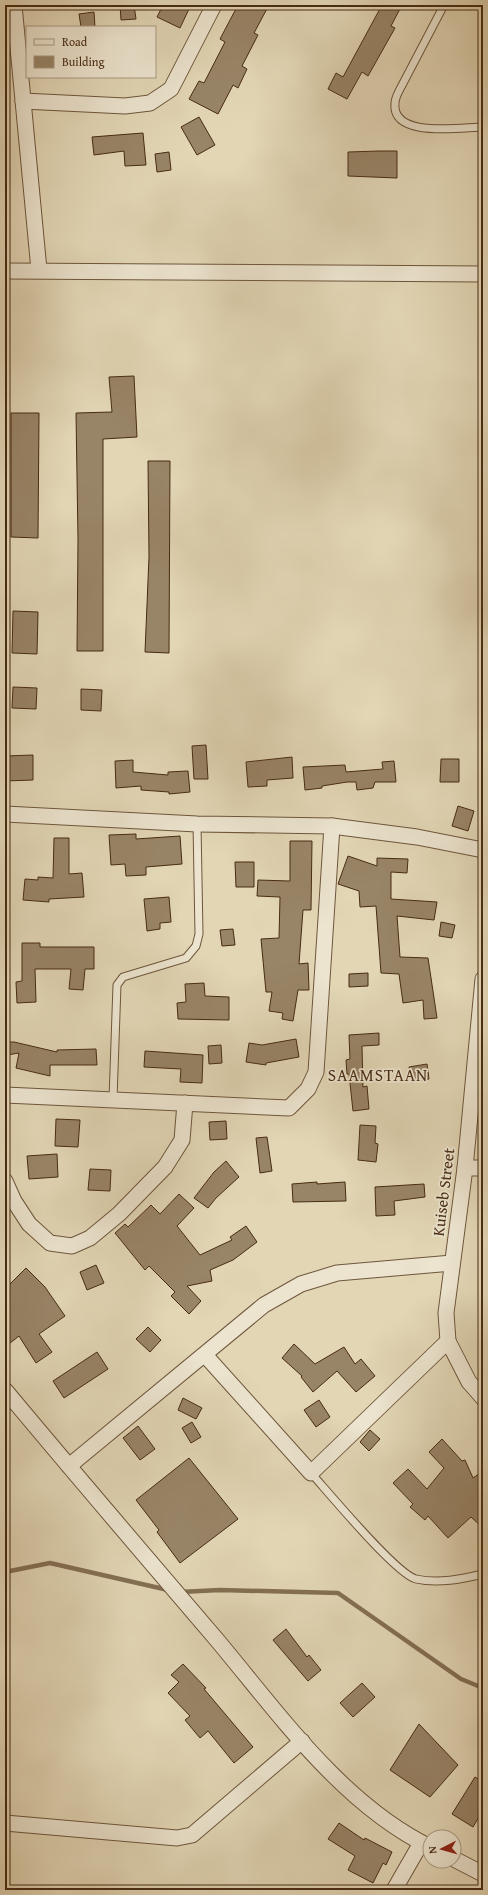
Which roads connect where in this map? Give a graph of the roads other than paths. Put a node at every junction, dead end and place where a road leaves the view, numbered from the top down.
1 (14, 5) edge
2 (214, 5) edge
3 (444, 5) edge
4 (23, 101) junction
5 (483, 127) edge
6 (5, 270) edge
7 (39, 270) junction
8 (483, 274) edge
9 (5, 814) edge
10 (197, 824) junction
11 (332, 826) junction
12 (483, 850) edge
13 (483, 979) edge
14 (482, 1002) edge
15 (5, 1095) edge
16 (113, 1099) junction
17 (185, 1103) junction
18 (465, 1168) junction
19 (483, 1168) edge
20 (5, 1181) edge
21 (452, 1263) junction
22 (448, 1341) junction
23 (205, 1355) junction
24 (5, 1390) edge
25 (483, 1398) edge
26 (69, 1466) junction
27 (311, 1473) junction
28 (483, 1574) edge
29 (302, 1740) junction
30 (5, 1823) edge
31 (422, 1843) edge
32 (422, 1851) edge
33 (462, 1863) edge
34 (483, 1874) edge
35 (394, 1890) edge

1 - 4 street
2 - 4 street
3 - 5 lane
4 - 7 street
6 - 7 street
7 - 8 street
9 - 10 street
10 - 11 street
10 - 16 lane
11 - 12 street
11 - 17 street
13 - 14 street, Kuiseb Street
14 - 18 street, Kuiseb Street
15 - 16 street
16 - 17 street
17 - 20 street
18 - 19 street
18 - 21 street, Kuiseb Street
21 - 22 street, Kuiseb Street
21 - 23 street
22 - 25 street, Kuiseb Street
22 - 27 street
23 - 26 street
23 - 27 street
24 - 26 street
26 - 29 street
27 - 28 lane
29 - 30 street
29 - 31 street
32 - 35 street
33 - 34 street

